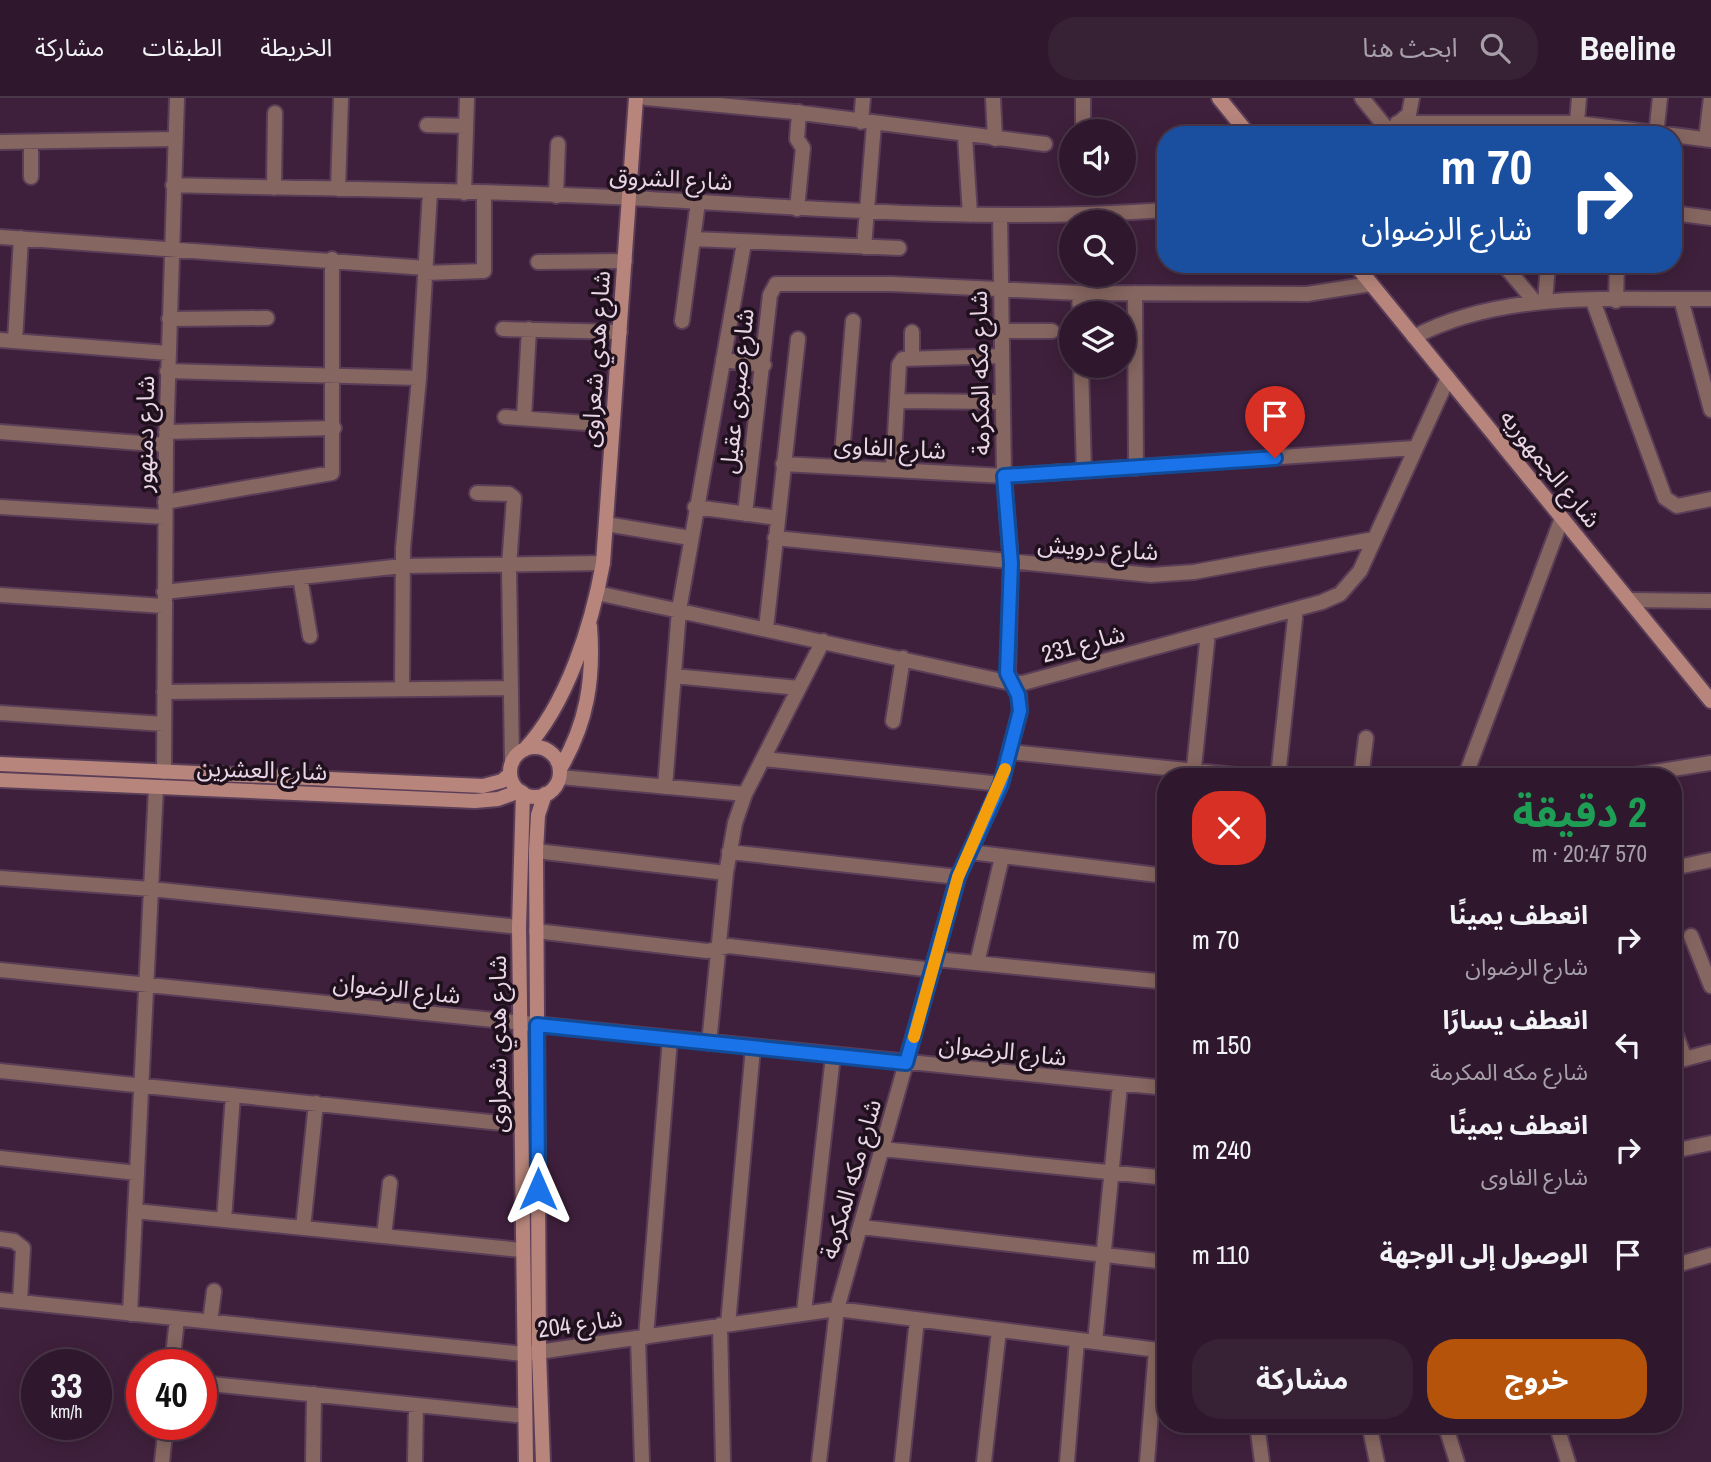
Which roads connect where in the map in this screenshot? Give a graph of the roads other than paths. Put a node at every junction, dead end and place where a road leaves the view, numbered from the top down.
1 (177, 98) edge
2 (341, 98) edge
3 (467, 98) edge
4 (636, 98) edge
5 (646, 98) edge
6 (863, 98) edge
7 (993, 98) edge
8 (1083, 98) edge
9 (1219, 98) edge
10 (1362, 98) edge
11 (1412, 98) edge
12 (1578, 98) edge
13 (1660, 98) edge
14 (1711, 98) edge
15 (796, 107) edge
16 (275, 113) dead end
17 (1083, 119) edge
18 (867, 123) junction
19 (428, 125) dead end
20 (466, 126) junction
21 (1242, 126) edge
22 (1390, 126) edge
23 (1396, 126) edge
24 (1576, 126) edge
25 (1657, 126) edge
26 (965, 135) junction
27 (1682, 136) edge
28 (174, 139) junction
29 (995, 139) junction
30 (1708, 139) edge
31 (0, 142) edge
32 (31, 142) junction
33 (558, 144) dead end
34 (1045, 144) dead end
35 (31, 177) dead end
36 (173, 185) junction
37 (274, 188) junction
38 (338, 190) junction
39 (430, 192) junction
40 (464, 193) junction
41 (484, 194) junction
42 (556, 196) junction
43 (630, 198) junction
44 (698, 202) junction
45 (797, 209) junction
46 (1157, 210) edge
47 (866, 213) junction
48 (1682, 214) edge
49 (970, 215) junction
50 (1000, 215) junction
51 (1711, 218) edge
52 (0, 237) edge
53 (21, 239) junction
54 (693, 239) junction
55 (744, 243) junction
56 (864, 247) junction
57 (899, 248) dead end
58 (171, 249) junction
59 (332, 259) junction
60 (625, 261) junction
61 (538, 262) dead end
62 (425, 270) junction
63 (1362, 273) edge
64 (1512, 273) edge
65 (1546, 273) edge
66 (1617, 273) edge
67 (1371, 284) junction
68 (999, 291) junction
69 (1079, 293) junction
70 (1135, 293) junction
71 (1681, 299) junction
72 (1711, 299) edge
73 (1079, 301) edge
74 (1593, 301) junction
75 (1616, 301) junction
76 (1541, 303) junction
77 (267, 317) dead end
78 (169, 319) junction
79 (682, 321) dead end
80 (853, 321) dead end
81 (503, 329) dead end
82 (529, 329) junction
83 (1000, 331) junction
84 (1052, 331) dead end
85 (620, 332) junction
86 (912, 332) dead end
87 (1414, 337) junction
88 (798, 339) dead end
89 (8, 340) edge
90 (168, 353) junction
91 (912, 356) junction
92 (1001, 356) junction
93 (723, 360) junction
94 (764, 365) junction
95 (167, 371) junction
96 (333, 373) junction
97 (419, 378) junction
98 (1081, 378) edge
99 (1448, 378) junction
100 (897, 401) junction
101 (1002, 402) junction
102 (1710, 402) edge
103 (505, 417) dead end
104 (524, 418) junction
105 (613, 425) junction
106 (334, 428) junction
107 (0, 432) edge
108 (166, 439) junction
109 (1414, 448) junction
110 (783, 464) junction
111 (841, 467) junction
112 (1136, 468) junction
113 (892, 470) junction
114 (1084, 471) junction
115 (1004, 476) junction
116 (477, 493) dead end
117 (1711, 499) edge
118 (165, 502) junction
119 (0, 507) edge
120 (695, 507) junction
121 (745, 514) junction
122 (165, 517) junction
123 (778, 518) junction
124 (1562, 518) junction
125 (606, 524) junction
126 (690, 538) junction
127 (775, 538) junction
128 (1374, 539) junction
129 (603, 563) junction
130 (1011, 563) junction
131 (402, 566) junction
132 (509, 566) junction
133 (300, 577) junction
134 (597, 593) junction
135 (0, 595) edge
136 (164, 599) junction
137 (1629, 600) junction
138 (1711, 601) edge
139 (1296, 609) junction
140 (678, 610) junction
141 (589, 621) junction
142 (766, 629) junction
143 (1208, 633) junction
144 (310, 636) dead end
145 (823, 641) junction
146 (903, 658) junction
147 (674, 676) junction
148 (1011, 683) junction
149 (511, 688) junction
150 (799, 688) junction
151 (402, 689) junction
152 (164, 692) junction
153 (1711, 701) edge
154 (0, 713) edge
155 (893, 721) dead end
156 (164, 724) junction
157 (1366, 738) dead end
158 (524, 750) junction
159 (1010, 752) junction
160 (764, 759) junction
161 (1711, 763) edge
162 (0, 765) edge
163 (511, 768) junction
164 (1195, 768) edge
165 (1279, 768) edge
166 (1362, 768) edge
167 (1468, 768) edge
168 (1680, 768) edge
169 (1157, 770) edge
170 (164, 772) junction
171 (560, 773) junction
172 (0, 780) edge
173 (1001, 784) junction
174 (666, 787) junction
175 (156, 788) junction
176 (521, 792) junction
177 (545, 794) junction
178 (746, 794) junction
179 (536, 850) junction
180 (729, 852) junction
181 (970, 852) junction
182 (1002, 857) junction
183 (1711, 860) edge
184 (1682, 866) edge
185 (726, 873) junction
186 (1157, 875) edge
187 (958, 877) junction
188 (0, 878) edge
189 (151, 889) junction
190 (519, 927) junction
191 (536, 931) junction
192 (1691, 936) dead end
193 (718, 948) junction
194 (977, 963) junction
195 (934, 964) junction
196 (0, 970) edge
197 (1157, 981) edge
198 (146, 985) junction
199 (1711, 986) edge
200 (520, 1023) junction
201 (537, 1025) junction
202 (670, 1039) junction
203 (709, 1043) junction
204 (753, 1048) junction
205 (1711, 1052) edge
206 (833, 1056) junction
207 (1682, 1059) edge
208 (906, 1063) junction
209 (0, 1070) edge
210 (141, 1085) junction
211 (1119, 1085) junction
212 (1157, 1087) edge
213 (233, 1095) junction
214 (316, 1103) junction
215 (520, 1125) junction
216 (1711, 1143) edge
217 (882, 1149) junction
218 (1682, 1149) edge
219 (0, 1158) edge
220 (1111, 1172) junction
221 (137, 1173) junction
222 (1157, 1177) edge
223 (390, 1182) dead end
224 (135, 1211) junction
225 (223, 1220) junction
226 (861, 1227) junction
227 (303, 1228) junction
228 (384, 1236) junction
229 (0, 1239) edge
230 (521, 1250) junction
231 (1103, 1255) junction
232 (1711, 1255) edge
233 (1157, 1261) edge
234 (1682, 1263) edge
235 (214, 1291) dead end
236 (0, 1300) edge
237 (20, 1302) junction
238 (837, 1309) junction
239 (804, 1312) junction
240 (130, 1314) junction
241 (177, 1319) junction
242 (917, 1319) junction
243 (210, 1322) junction
244 (724, 1324) junction
245 (999, 1329) junction
246 (642, 1337) junction
247 (1077, 1340) junction
248 (1095, 1342) junction
249 (174, 1349) edge
250 (1157, 1350) edge
251 (531, 1354) junction
252 (1157, 1382) edge
253 (217, 1385) edge
254 (314, 1394) junction
255 (416, 1405) junction
256 (525, 1416) junction
257 (1258, 1433) edge
258 (1371, 1433) edge
259 (1448, 1433) edge
260 (1559, 1433) edge
261 (164, 1440) edge
262 (162, 1462) edge
263 (313, 1462) edge
264 (415, 1462) edge
265 (526, 1462) edge
266 (543, 1462) edge
267 (642, 1462) edge
268 (723, 1462) edge
269 (819, 1462) edge
270 (902, 1462) edge
271 (984, 1462) edge
272 (1067, 1462) edge
273 (1147, 1462) edge
274 (1262, 1462) edge
275 (1377, 1462) edge
276 (1457, 1462) edge
277 (1568, 1462) edge

1 - 28 street, شارع دمنهور
2 - 38 street
3 - 20 street
4 - 43 street, شارع هدي شعراوى
5 - 15 street
6 - 18 street
7 - 29 street
8 - 17 street
9 - 21 street
10 - 22 street
11 - 23 street
12 - 24 street
13 - 25 street
14 - 30 street
15 - 18 street
15 - 45 street
16 - 37 street
18 - 26 street
18 - 47 street
19 - 20 street
20 - 40 street
26 - 29 street
26 - 49 street
27 - 30 street
28 - 32 street
28 - 36 street, شارع دمنهور
29 - 34 street
31 - 32 street
32 - 35 street
33 - 42 street
36 - 37 street, شارع الشروق
36 - 58 street, شارع دمنهور
37 - 38 street, شارع الشروق
38 - 39 street, شارع الشروق
39 - 40 street, شارع الشروق
39 - 62 street
40 - 41 street, شارع الشروق
41 - 42 street, شارع الشروق
41 - 62 street
42 - 43 street, شارع الشروق
43 - 44 street, شارع الشروق
43 - 60 street, شارع هدي شعراوى
44 - 45 street, شارع الشروق
44 - 54 street
45 - 47 street, شارع الشروق
46 - 50 street, شارع الشروق
47 - 49 street, شارع الشروق
47 - 56 street
48 - 51 street
49 - 50 street, شارع الشروق
50 - 68 street, شارع مكه المكرمة
52 - 53 street
53 - 58 street
53 - 89 street
54 - 55 street
54 - 79 street
55 - 56 street
55 - 93 street
56 - 57 street
58 - 59 street
58 - 78 street, شارع دمنهور
59 - 62 street
59 - 96 street
60 - 61 street
60 - 85 street, شارع هدي شعراوى
62 - 97 street
63 - 67 street, شارع الجمهوريه
64 - 76 street
65 - 76 street
66 - 75 street
67 - 70 street, شارع صبرى عقيل
67 - 87 street, شارع الجمهوريه
68 - 69 street, شارع صبرى عقيل
68 - 83 street, شارع مكه المكرمة
68 - 94 street, شارع صبرى عقيل
69 - 70 street, شارع صبرى عقيل
69 - 73 street
70 - 112 street
71 - 72 street
71 - 75 street
71 - 102 street
74 - 75 street
74 - 76 street
74 - 117 street
76 - 87 street
77 - 78 street
78 - 90 street, شارع دمنهور
80 - 111 street
81 - 82 street
82 - 85 street
82 - 104 street
83 - 84 street
83 - 92 street, شارع مكه المكرمة
85 - 105 street, شارع هدي شعراوى
86 - 91 street
87 - 99 street, شارع الجمهوريه
88 - 110 street
89 - 90 street
90 - 95 street, شارع دمنهور
91 - 92 street
91 - 100 street
92 - 101 street, شارع مكه المكرمة
93 - 94 street
93 - 120 street
94 - 121 street, شارع صبرى عقيل
95 - 96 street
95 - 108 street, شارع دمنهور
96 - 97 street
96 - 106 street
97 - 131 street
98 - 114 street
99 - 109 street, شارع 231
99 - 124 street, شارع الجمهوريه
100 - 101 street
100 - 113 street
101 - 115 street, شارع مكه المكرمة
103 - 104 street
104 - 105 street
105 - 125 street, شارع هدي شعراوى
106 - 108 street
106 - 118 street
107 - 108 street
108 - 118 street, شارع دمنهور
109 - 112 street, شارع الفاوى
109 - 128 street, شارع 231
110 - 111 street, شارع الفاوى
110 - 123 street
111 - 113 street, شارع الفاوى
112 - 114 street, شارع الفاوى
113 - 115 street, شارع الفاوى
114 - 115 street, شارع الفاوى
115 - 130 street, شارع مكه المكرمة
116 - 132 street
118 - 122 street, شارع دمنهور
119 - 122 street
120 - 121 street
120 - 126 street
121 - 123 street
122 - 136 street, شارع دمنهور
123 - 127 street
124 - 137 street, شارع الجمهوريه
124 - 167 street
125 - 126 street
125 - 129 street, شارع هدي شعراوى
126 - 140 street
127 - 130 street, شارع درويش
127 - 142 street
128 - 130 street, شارع درويش
128 - 139 street, شارع 231
129 - 132 street
129 - 134 street, شارع هدي شعراوى
130 - 148 street, شارع مكه المكرمة
131 - 132 street
131 - 133 street
131 - 151 street
132 - 149 street
133 - 136 street
133 - 144 street
134 - 140 street, شارع 231
134 - 141 street, شارع هدي شعراوى
135 - 136 street
136 - 152 street, شارع دمنهور
137 - 138 street
137 - 153 street, شارع الجمهوريه
139 - 143 street, شارع 231
139 - 165 street
140 - 142 street, شارع 231
140 - 147 street
141 - 158 street, شارع هدي شعراوى
141 - 171 street, شارع هدي شعراوى
142 - 145 street, شارع 231
143 - 148 street, شارع 231
143 - 164 street
145 - 146 street, شارع 231
145 - 150 street
146 - 148 street, شارع 231
146 - 155 street
147 - 150 street
147 - 174 street
148 - 159 street, شارع مكه المكرمة
149 - 151 street
149 - 163 street
150 - 160 street
151 - 152 street
152 - 156 street, شارع دمنهور
154 - 156 street
156 - 170 street, شارع دمنهور
157 - 166 street
158 - 163 street
158 - 171 street
159 - 169 street
159 - 173 street, شارع مكه المكرمة
160 - 173 street
160 - 178 street
161 - 168 street
162 - 170 street, شارع العشرين
163 - 170 street, شارع العشرين
163 - 176 street
171 - 174 street
171 - 177 street
172 - 175 street, شارع العشرين
173 - 181 street, شارع مكه المكرمة
174 - 178 street
175 - 176 street, شارع العشرين
175 - 189 street
176 - 177 street
176 - 190 street, شارع هدي شعراوى
177 - 179 street, شارع هدي شعراوى
178 - 180 street
179 - 185 street
179 - 191 street, شارع هدي شعراوى
180 - 185 street
180 - 187 street
181 - 182 street
181 - 187 street, شارع مكه المكرمة
182 - 186 street
182 - 194 street
183 - 184 street
185 - 193 street
187 - 195 street, شارع مكه المكرمة
188 - 189 street
189 - 190 street
189 - 198 street
190 - 200 street, شارع هدي شعراوى
191 - 193 street
191 - 201 street, شارع هدي شعراوى
192 - 199 street
193 - 195 street
193 - 203 street
194 - 195 street
194 - 197 street
195 - 208 street, شارع مكه المكرمة
196 - 198 street, شارع الرضوان
198 - 200 street, شارع الرضوان
198 - 210 street
200 - 201 street, شارع الرضوان
200 - 215 street, شارع هدي شعراوى
201 - 202 street, شارع الرضوان
201 - 251 street, شارع هدي شعراوى
202 - 203 street, شارع الرضوان
202 - 246 street
203 - 204 street, شارع الرضوان
204 - 206 street, شارع الرضوان
204 - 244 street
205 - 207 street
206 - 208 street, شارع الرضوان
206 - 239 street
208 - 211 street, شارع الرضوان
208 - 217 street, شارع مكه المكرمة
209 - 210 street
210 - 213 street
210 - 221 street
211 - 212 street, شارع الرضوان
211 - 220 street
213 - 214 street
213 - 225 street
214 - 215 street
214 - 227 street
215 - 230 street, شارع هدي شعراوى
216 - 218 street
217 - 220 street
217 - 226 street, شارع مكه المكرمة
219 - 221 street
220 - 222 street
220 - 231 street
221 - 224 street
223 - 228 street
224 - 225 street
224 - 240 street
225 - 227 street
226 - 231 street
226 - 238 street, شارع مكه المكرمة
227 - 228 street
228 - 230 street
229 - 237 street
230 - 251 street, شارع هدي شعراوى
231 - 233 street
231 - 248 street
232 - 234 street
235 - 243 street
236 - 237 street, شارع 204
237 - 240 street, شارع 204
238 - 239 street, شارع 204
238 - 242 street, شارع 204
238 - 269 street, شارع مكه المكرمة
239 - 244 street, شارع 204
240 - 241 street, شارع 204
241 - 243 street, شارع 204
241 - 249 street
242 - 245 street, شارع 204
242 - 270 street
243 - 251 street, شارع 204
244 - 246 street, شارع 204
244 - 268 street
245 - 247 street, شارع 204
245 - 271 street
246 - 251 street, شارع 204
246 - 267 street
247 - 248 street, شارع 204
247 - 272 street
248 - 250 street, شارع 204
251 - 256 street, شارع هدي شعراوى
251 - 266 street, شارع هدي شعراوى
252 - 273 street
253 - 254 street
254 - 255 street
254 - 263 street
255 - 256 street
255 - 264 street
256 - 265 street, شارع هدي شعراوى
257 - 274 street
258 - 275 street
259 - 276 street
260 - 277 street
261 - 262 street

